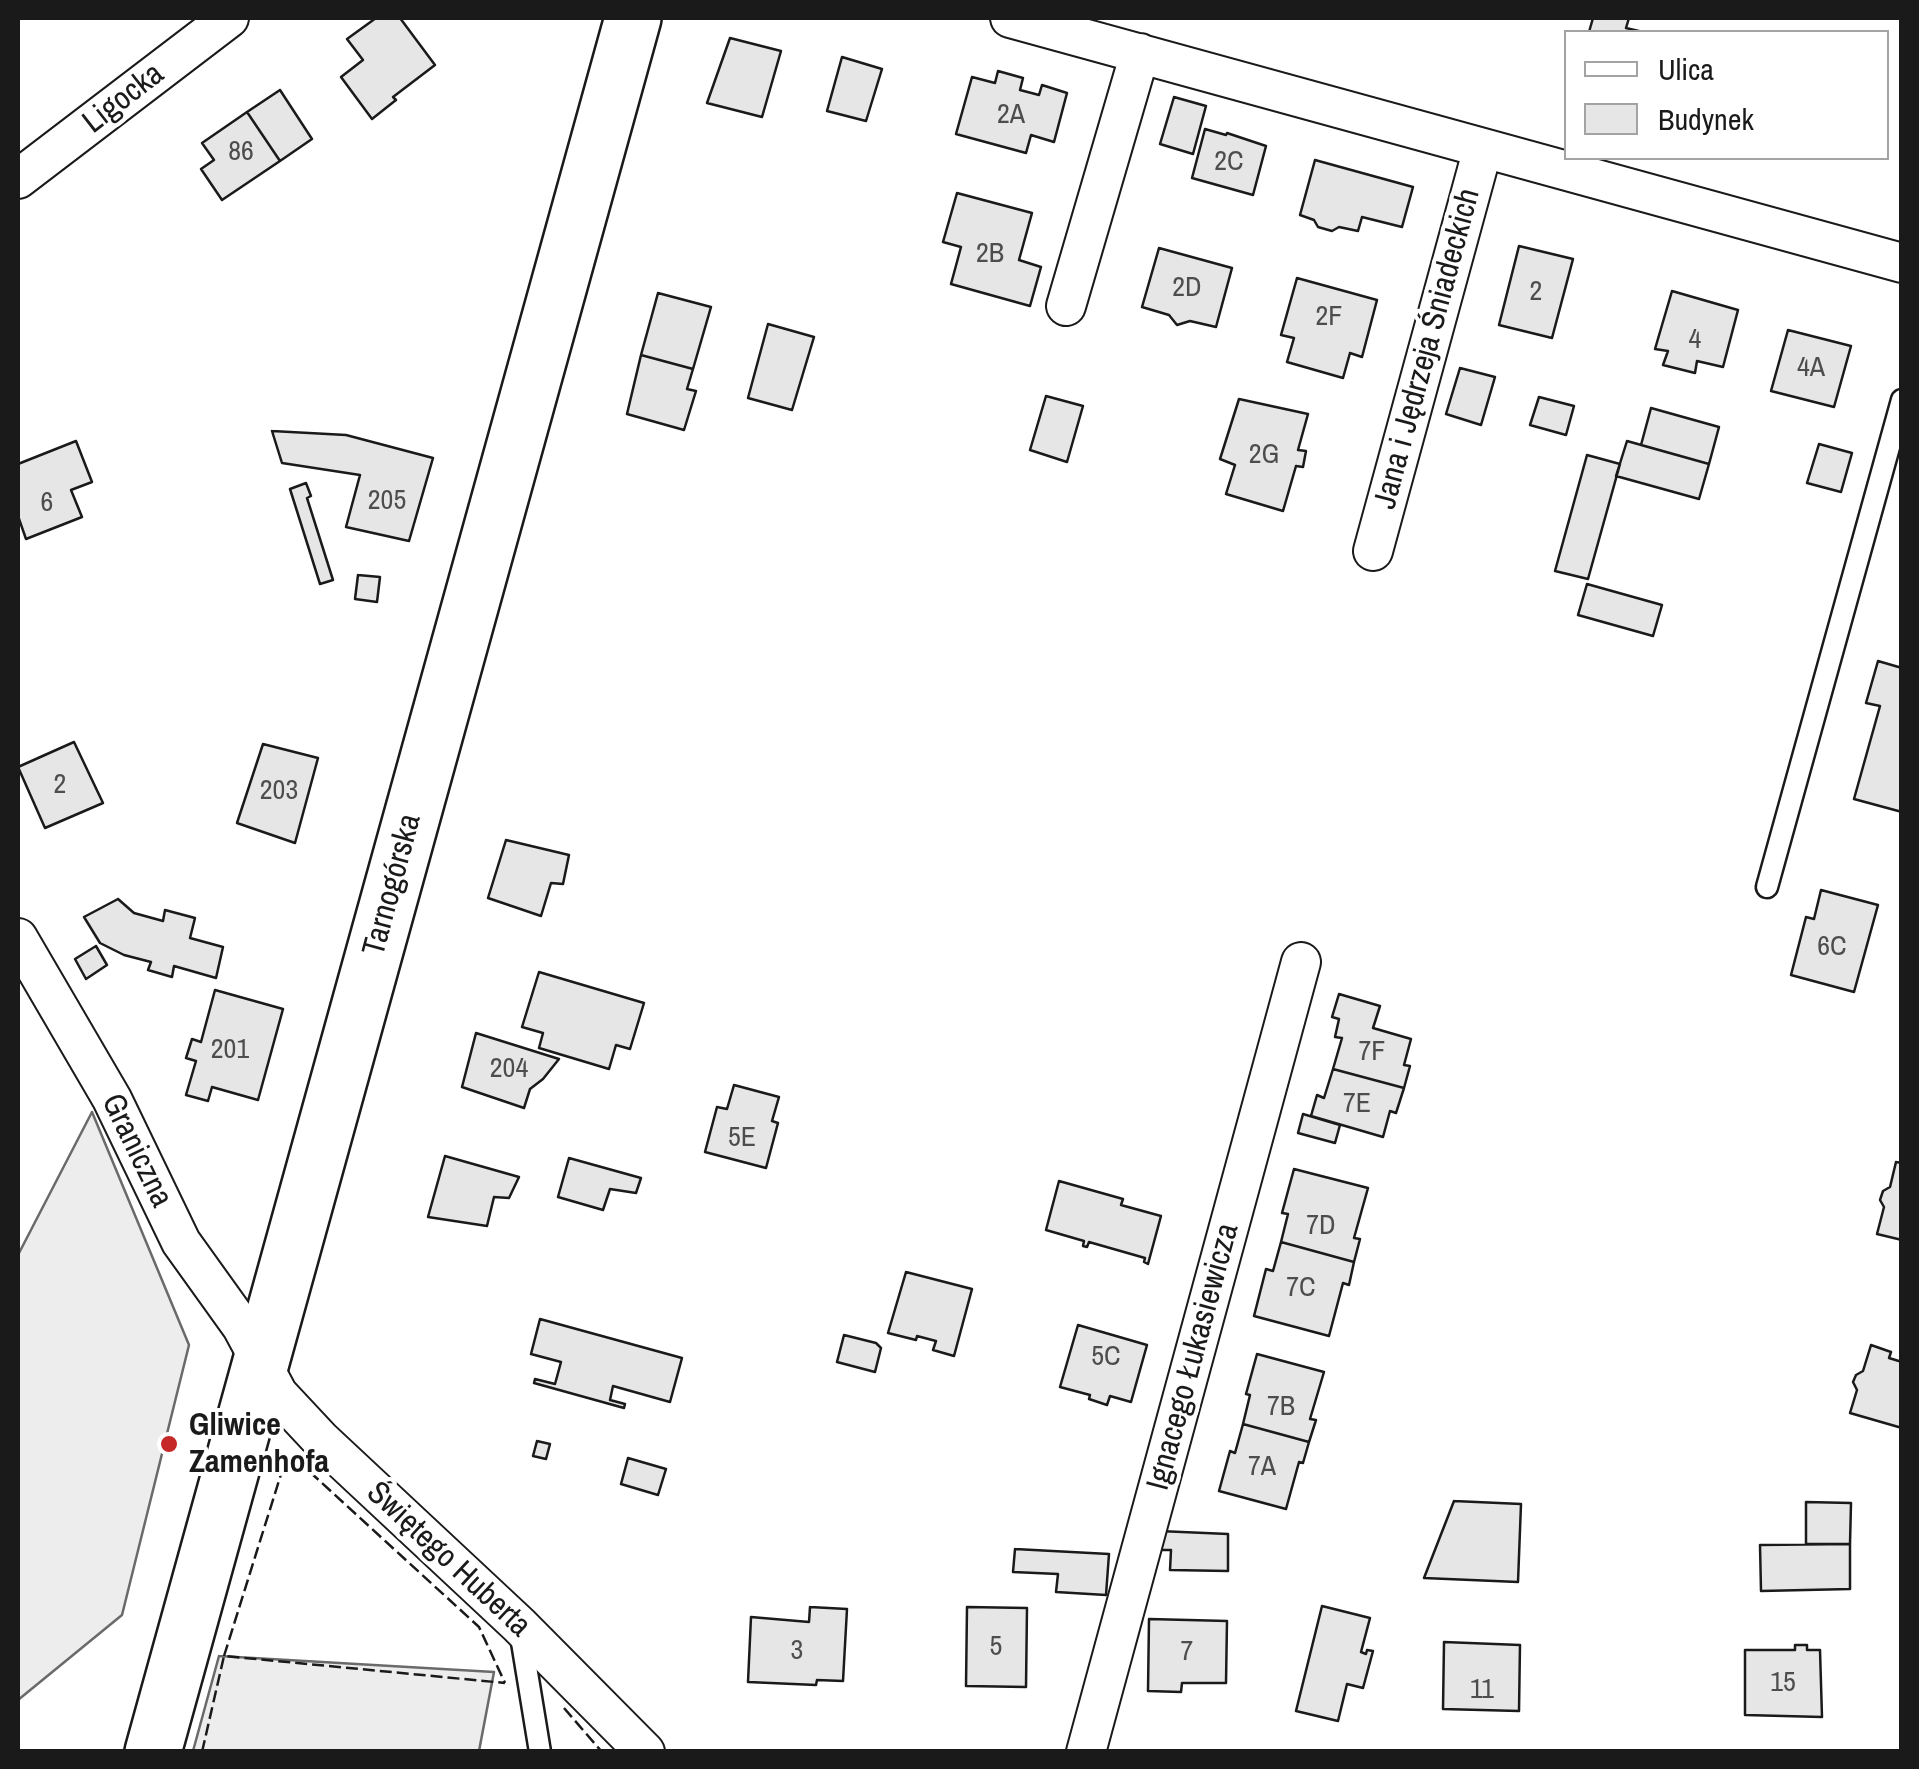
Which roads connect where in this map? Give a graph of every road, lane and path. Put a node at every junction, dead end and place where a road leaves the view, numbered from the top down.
1 (228, 18) edge
2 (633, 18) edge
3 (1010, 18) edge
4 (1140, 53) junction
5 (1483, 148) junction
6 (18, 179) edge
7 (1902, 263) edge
8 (1066, 306) dead end
9 (1902, 400) edge
10 (1373, 551) dead end
11 (1767, 887) dead end
12 (18, 938) edge
13 (1302, 962) dead end
14 (260, 1362) junction
15 (519, 1626) junction
16 (153, 1752) edge
17 (540, 1752) edge
18 (645, 1752) edge
19 (1086, 1752) edge

1 - 6 street, Ligocka
2 - 14 main road, Tarnogórska
3 - 4 street, Jana i Jędrzeja Śniadeckich
4 - 5 street, Jana i Jędrzeja Śniadeckich
4 - 8 street
5 - 7 street, Jana i Jędrzeja Śniadeckich
5 - 10 street, Jana i Jędrzeja Śniadeckich
9 - 11 lane
12 - 14 street, Graniczna
13 - 19 street, Ignacego Łukasiewicza
14 - 15 street, Świętego Huberta
14 - 16 main road, Tarnogórska
15 - 17 lane
15 - 18 street, Świętego Huberta

